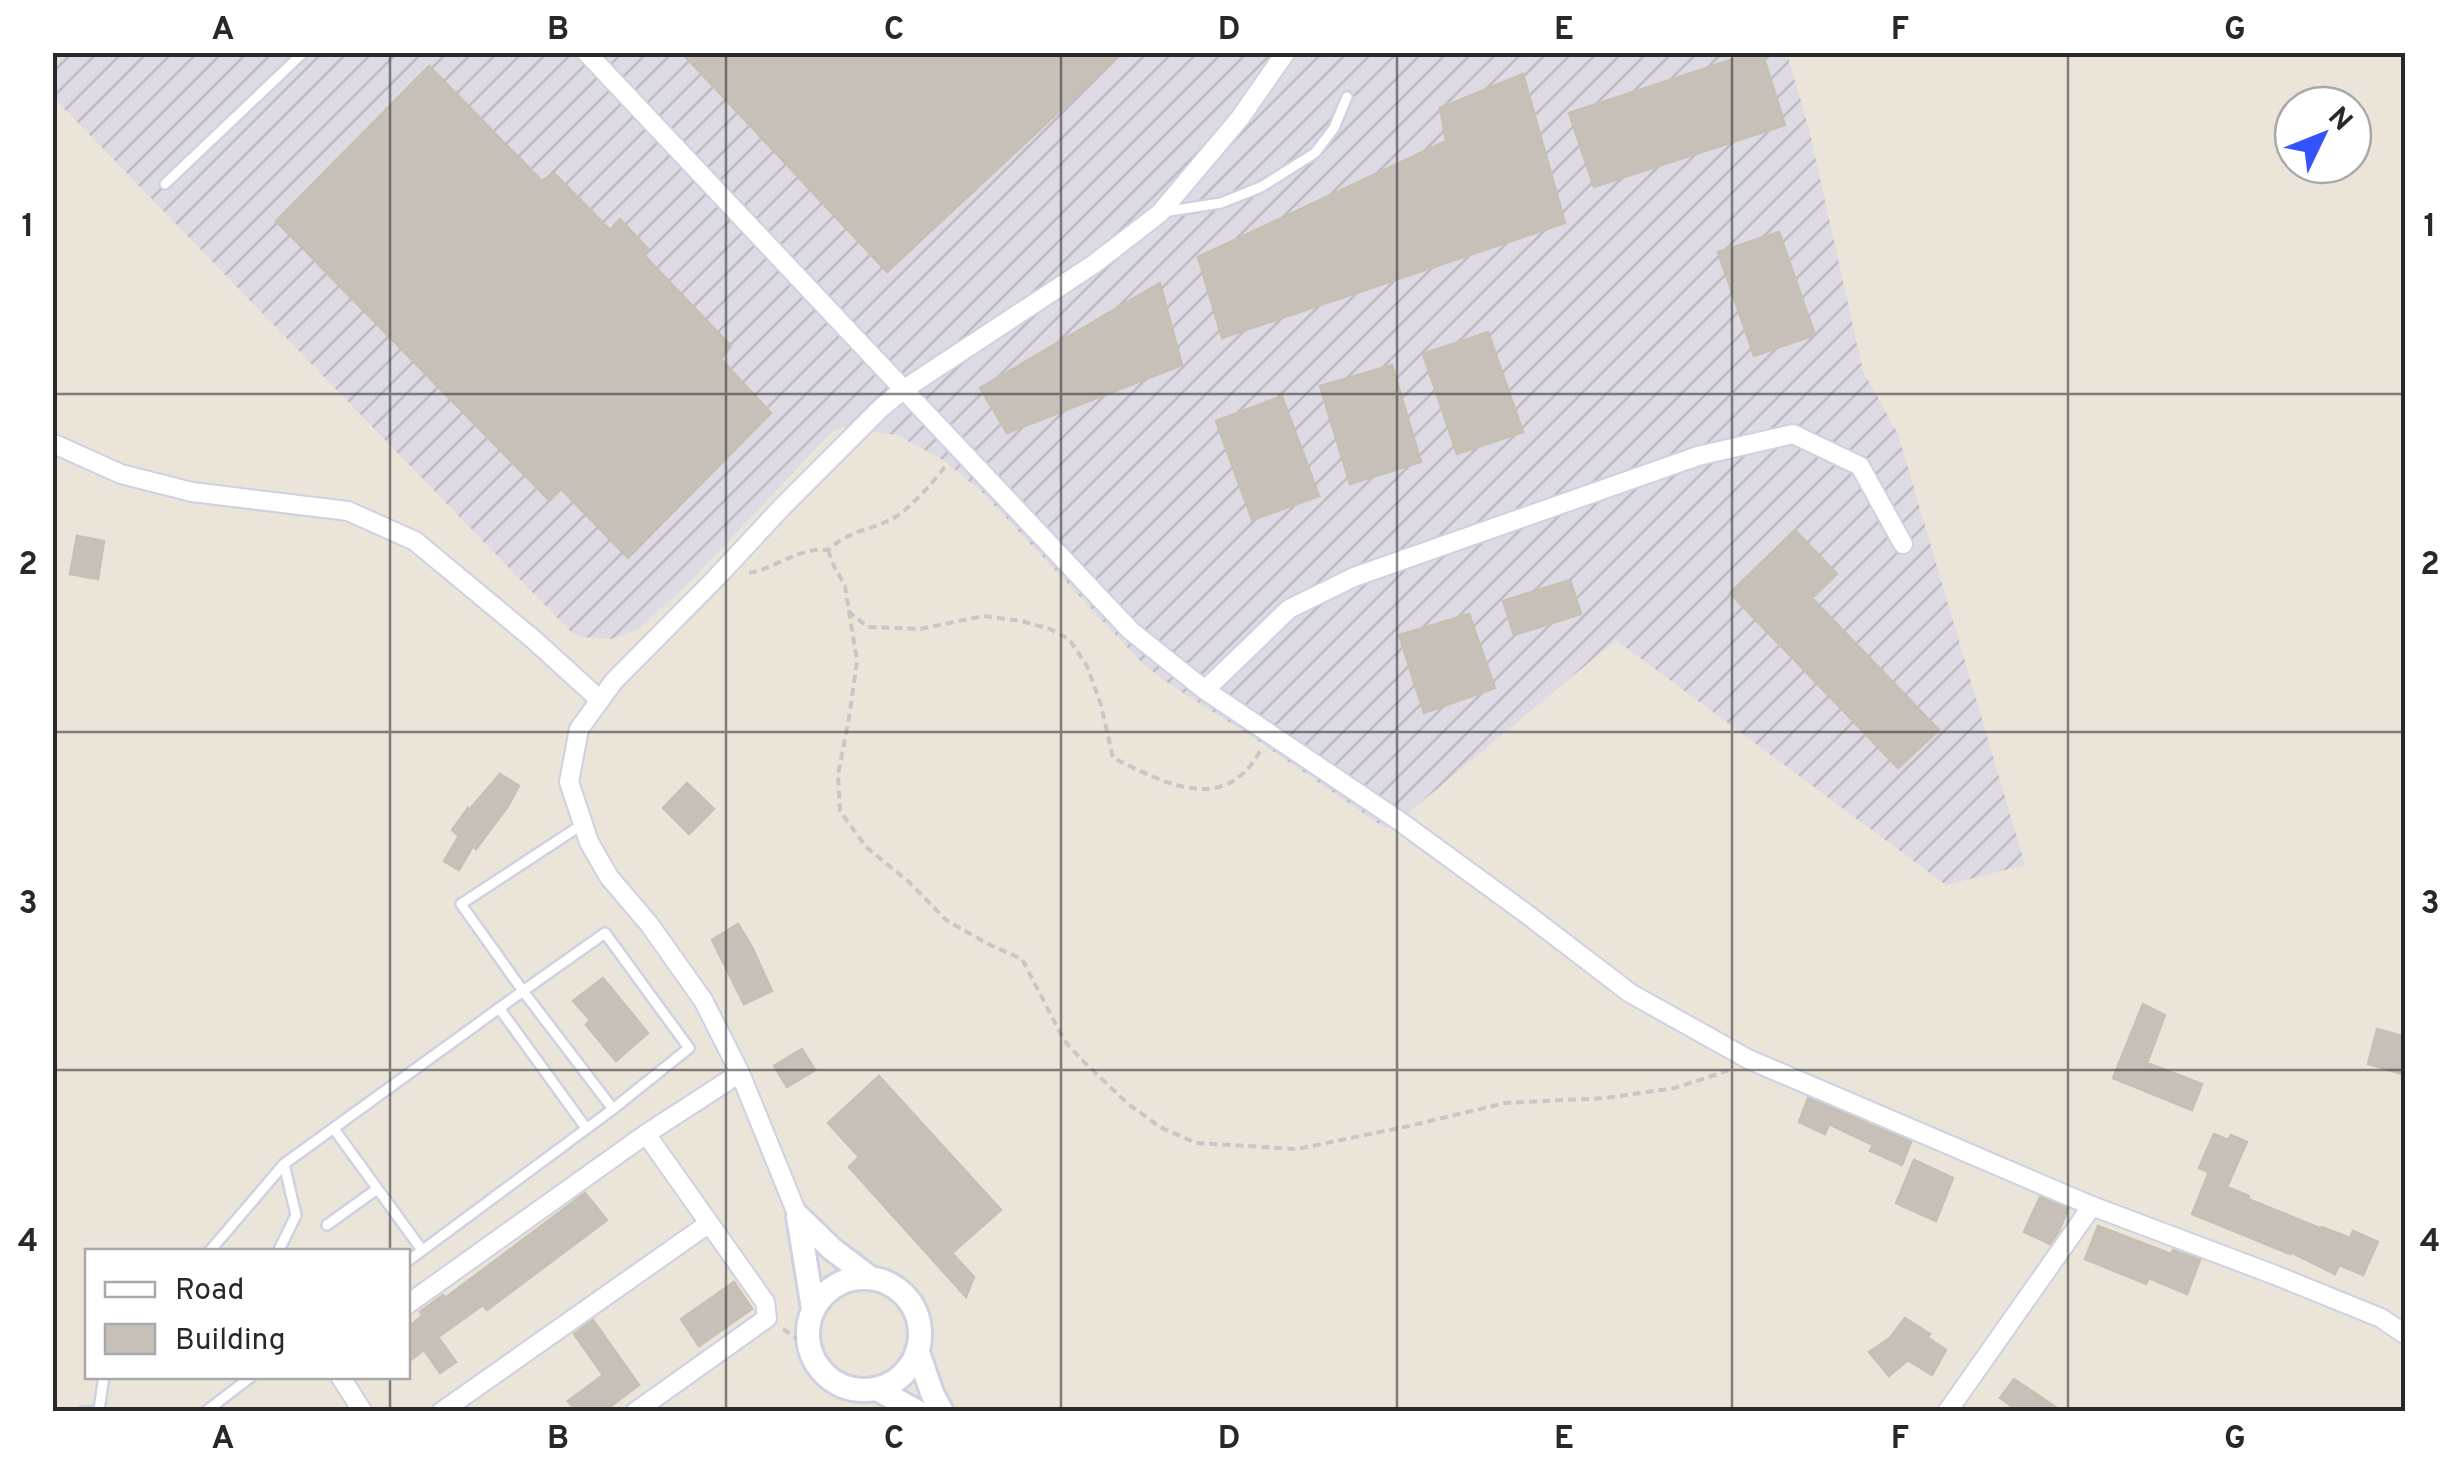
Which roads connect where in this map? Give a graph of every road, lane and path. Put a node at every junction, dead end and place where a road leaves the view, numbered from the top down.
1 (304, 52) edge
2 (586, 52) edge
3 (1286, 52) edge
4 (1348, 97) dead end
5 (165, 184) dead end
6 (1160, 213) junction
7 (903, 390) junction
8 (942, 430) junction
9 (52, 442) edge
10 (1903, 544) dead end
11 (828, 550) junction
12 (716, 578) junction
13 (848, 611) junction
14 (1205, 690) junction
15 (600, 700) junction
16 (1269, 733) junction
17 (583, 824) junction
18 (523, 991) junction
19 (499, 1008) junction
20 (1755, 1062) junction
21 (740, 1074) junction
22 (612, 1108) junction
23 (586, 1128) junction
24 (334, 1129) junction
25 (646, 1134) junction
26 (284, 1164) junction
27 (377, 1188) junction
28 (2092, 1206) junction
29 (798, 1216) junction
30 (708, 1224) junction
31 (327, 1225) dead end
32 (212, 1249) edge
33 (280, 1249) edge
34 (422, 1250) junction
35 (410, 1259) edge
36 (869, 1278) junction
37 (410, 1303) edge
38 (814, 1309) junction
39 (766, 1318) junction
40 (2406, 1335) edge
41 (810, 1347) junction
42 (918, 1352) junction
43 (104, 1379) edge
44 (248, 1379) edge
45 (342, 1379) edge
46 (878, 1388) junction
47 (101, 1411) edge
48 (81, 1412) edge
49 (205, 1412) edge
50 (364, 1412) edge
51 (441, 1412) edge
52 (636, 1412) edge
53 (918, 1412) edge
54 (942, 1412) edge
55 (1946, 1412) edge

1 - 5 lane
2 - 7 street
3 - 6 street
4 - 6 lane
6 - 7 street
7 - 8 street
7 - 12 street
8 - 11 path
8 - 14 street
9 - 15 street
10 - 14 street
11 - 12 path
11 - 13 path
12 - 15 street
13 - 16 path
13 - 20 path
14 - 16 street
15 - 17 street
16 - 20 street
17 - 18 lane
17 - 21 street
18 - 19 lane
18 - 22 lane
18 - 22 lane
19 - 23 lane
19 - 24 lane
20 - 28 street
21 - 25 street
21 - 29 street
22 - 23 lane
23 - 34 lane
24 - 26 lane
24 - 27 lane
25 - 30 street
25 - 37 street
26 - 32 lane
26 - 33 lane
27 - 31 lane
27 - 34 lane
28 - 40 street
28 - 55 street
29 - 36 street
29 - 38 street
30 - 39 street
30 - 51 street
34 - 35 lane
36 - 38 street
36 - 42 street
38 - 41 street
39 - 41 path
39 - 52 street
41 - 46 street
42 - 46 street
42 - 54 street
43 - 47 lane
44 - 49 lane
45 - 50 street
46 - 53 street
47 - 48 lane

